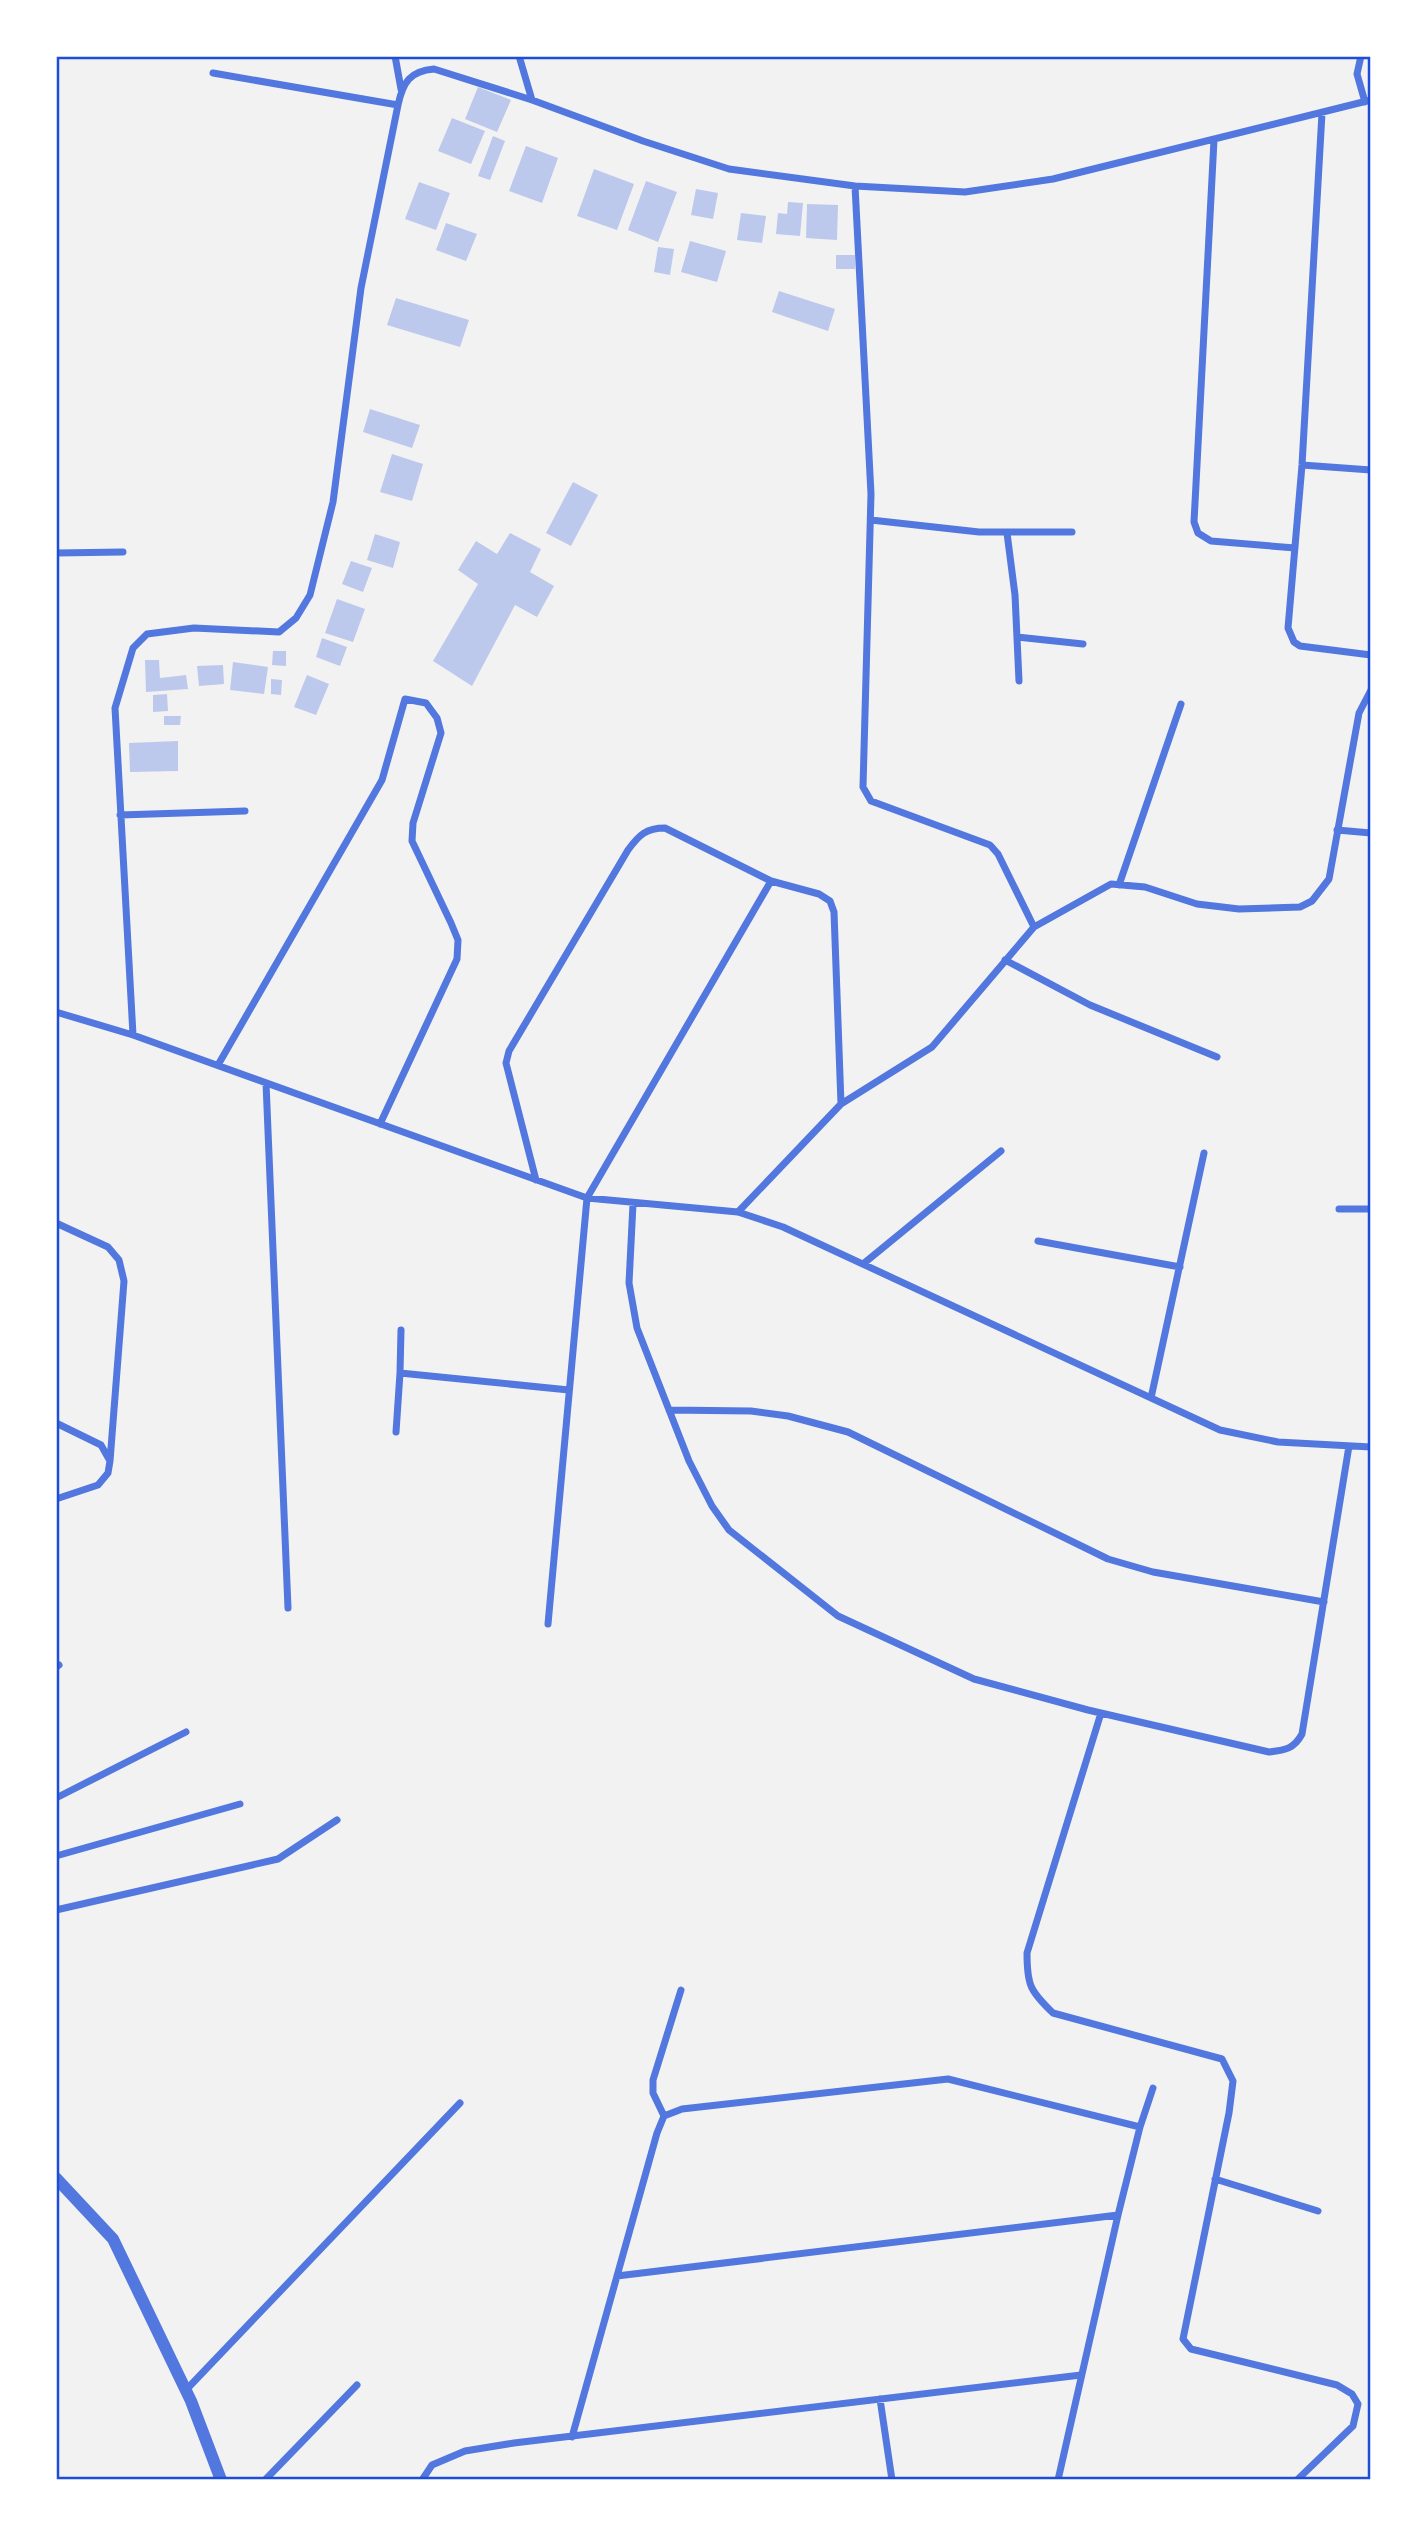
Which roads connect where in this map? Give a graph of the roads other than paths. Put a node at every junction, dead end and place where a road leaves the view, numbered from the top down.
1 (395, 56) edge
2 (519, 56) edge
3 (1361, 56) edge
4 (213, 72) dead end
5 (401, 89) junction
6 (532, 100) junction
7 (1368, 101) edge
8 (398, 105) junction
9 (1322, 113) junction
10 (1214, 140) junction
11 (855, 186) junction
12 (1302, 465) junction
13 (1371, 470) edge
14 (871, 520) junction
15 (1007, 533) junction
16 (1072, 533) dead end
17 (1295, 548) junction
18 (123, 552) dead end
19 (56, 553) edge
20 (1017, 638) junction
21 (1083, 644) dead end
22 (1371, 655) edge
23 (1018, 681) dead end
24 (1371, 690) edge
25 (1181, 704) dead end
26 (245, 811) dead end
27 (120, 815) junction
28 (1337, 830) junction
29 (1371, 833) edge
30 (771, 881) junction
31 (1119, 884) junction
32 (1034, 927) junction
33 (1005, 960) junction
34 (56, 1012) edge
35 (133, 1035) junction
36 (1217, 1057) dead end
37 (218, 1065) junction
38 (266, 1083) junction
39 (841, 1104) junction
40 (380, 1124) junction
41 (1001, 1151) dead end
42 (1204, 1153) dead end
43 (536, 1180) junction
44 (587, 1198) junction
45 (633, 1203) junction
46 (1339, 1209) dead end
47 (1371, 1209) edge
48 (738, 1212) junction
49 (56, 1223) edge
50 (1038, 1241) dead end
51 (863, 1264) junction
52 (1180, 1267) junction
53 (401, 1330) dead end
54 (400, 1374) junction
55 (569, 1390) junction
56 (1151, 1398) junction
57 (669, 1410) junction
58 (56, 1423) edge
59 (396, 1432) dead end
60 (1349, 1446) junction
61 (1371, 1447) edge
62 (110, 1461) junction
63 (56, 1499) edge
64 (1324, 1602) junction
65 (288, 1608) dead end
66 (548, 1624) dead end
67 (1101, 1713) junction
68 (186, 1732) dead end
69 (56, 1798) edge
70 (240, 1804) dead end
71 (337, 1820) dead end
72 (56, 1856) edge
73 (56, 1910) edge
74 (681, 1990) dead end
75 (1153, 2088) dead end
76 (460, 2103) dead end
77 (664, 2116) junction
78 (1140, 2127) junction
79 (56, 2178) edge
80 (1215, 2179) junction
81 (1318, 2211) dead end
82 (1118, 2215) junction
83 (617, 2276) junction
84 (1081, 2375) junction
85 (357, 2385) dead end
86 (186, 2390) junction
87 (880, 2399) junction
88 (572, 2437) junction
89 (221, 2480) edge
90 (265, 2480) edge
91 (422, 2480) edge
92 (892, 2480) edge
93 (1058, 2480) edge
94 (1297, 2480) edge

1 - 5 street
2 - 6 street
3 - 7 street
4 - 8 street
5 - 6 street
5 - 8 street
6 - 11 street
7 - 9 street
8 - 27 street
9 - 10 street
9 - 12 street
10 - 11 street
10 - 17 street
11 - 14 street
12 - 13 street
12 - 17 street
14 - 15 street
14 - 32 street
15 - 16 street
15 - 20 street
17 - 22 street
18 - 19 street
20 - 21 street
20 - 23 street
24 - 28 street
25 - 31 street
26 - 27 street
27 - 35 street
28 - 29 street
28 - 31 street
30 - 39 street
30 - 43 street
30 - 44 street
31 - 32 street
32 - 33 street
33 - 36 street
33 - 39 street
34 - 35 street
35 - 37 street
37 - 38 street
37 - 40 street
38 - 40 street
38 - 65 street
39 - 48 street
40 - 43 street
41 - 51 street
42 - 52 street
43 - 44 street
44 - 45 street
44 - 55 street
45 - 48 street
45 - 57 street
46 - 47 street
48 - 51 street
49 - 62 street
50 - 52 street
51 - 56 street
52 - 56 street
53 - 54 street
54 - 55 street
54 - 59 street
55 - 66 street
56 - 60 street
57 - 64 street
57 - 67 street
58 - 62 street
60 - 61 street
60 - 64 street
62 - 63 street
64 - 67 street
67 - 80 street
68 - 69 street
70 - 72 street
71 - 73 street
74 - 77 street
75 - 78 street
76 - 86 street
77 - 78 street
77 - 83 street
78 - 82 street
79 - 86 street
80 - 81 street
80 - 94 street
82 - 83 street
82 - 84 street
83 - 88 street
84 - 87 street
84 - 93 street
85 - 90 street
86 - 89 street
87 - 88 street
87 - 92 street
88 - 91 street

